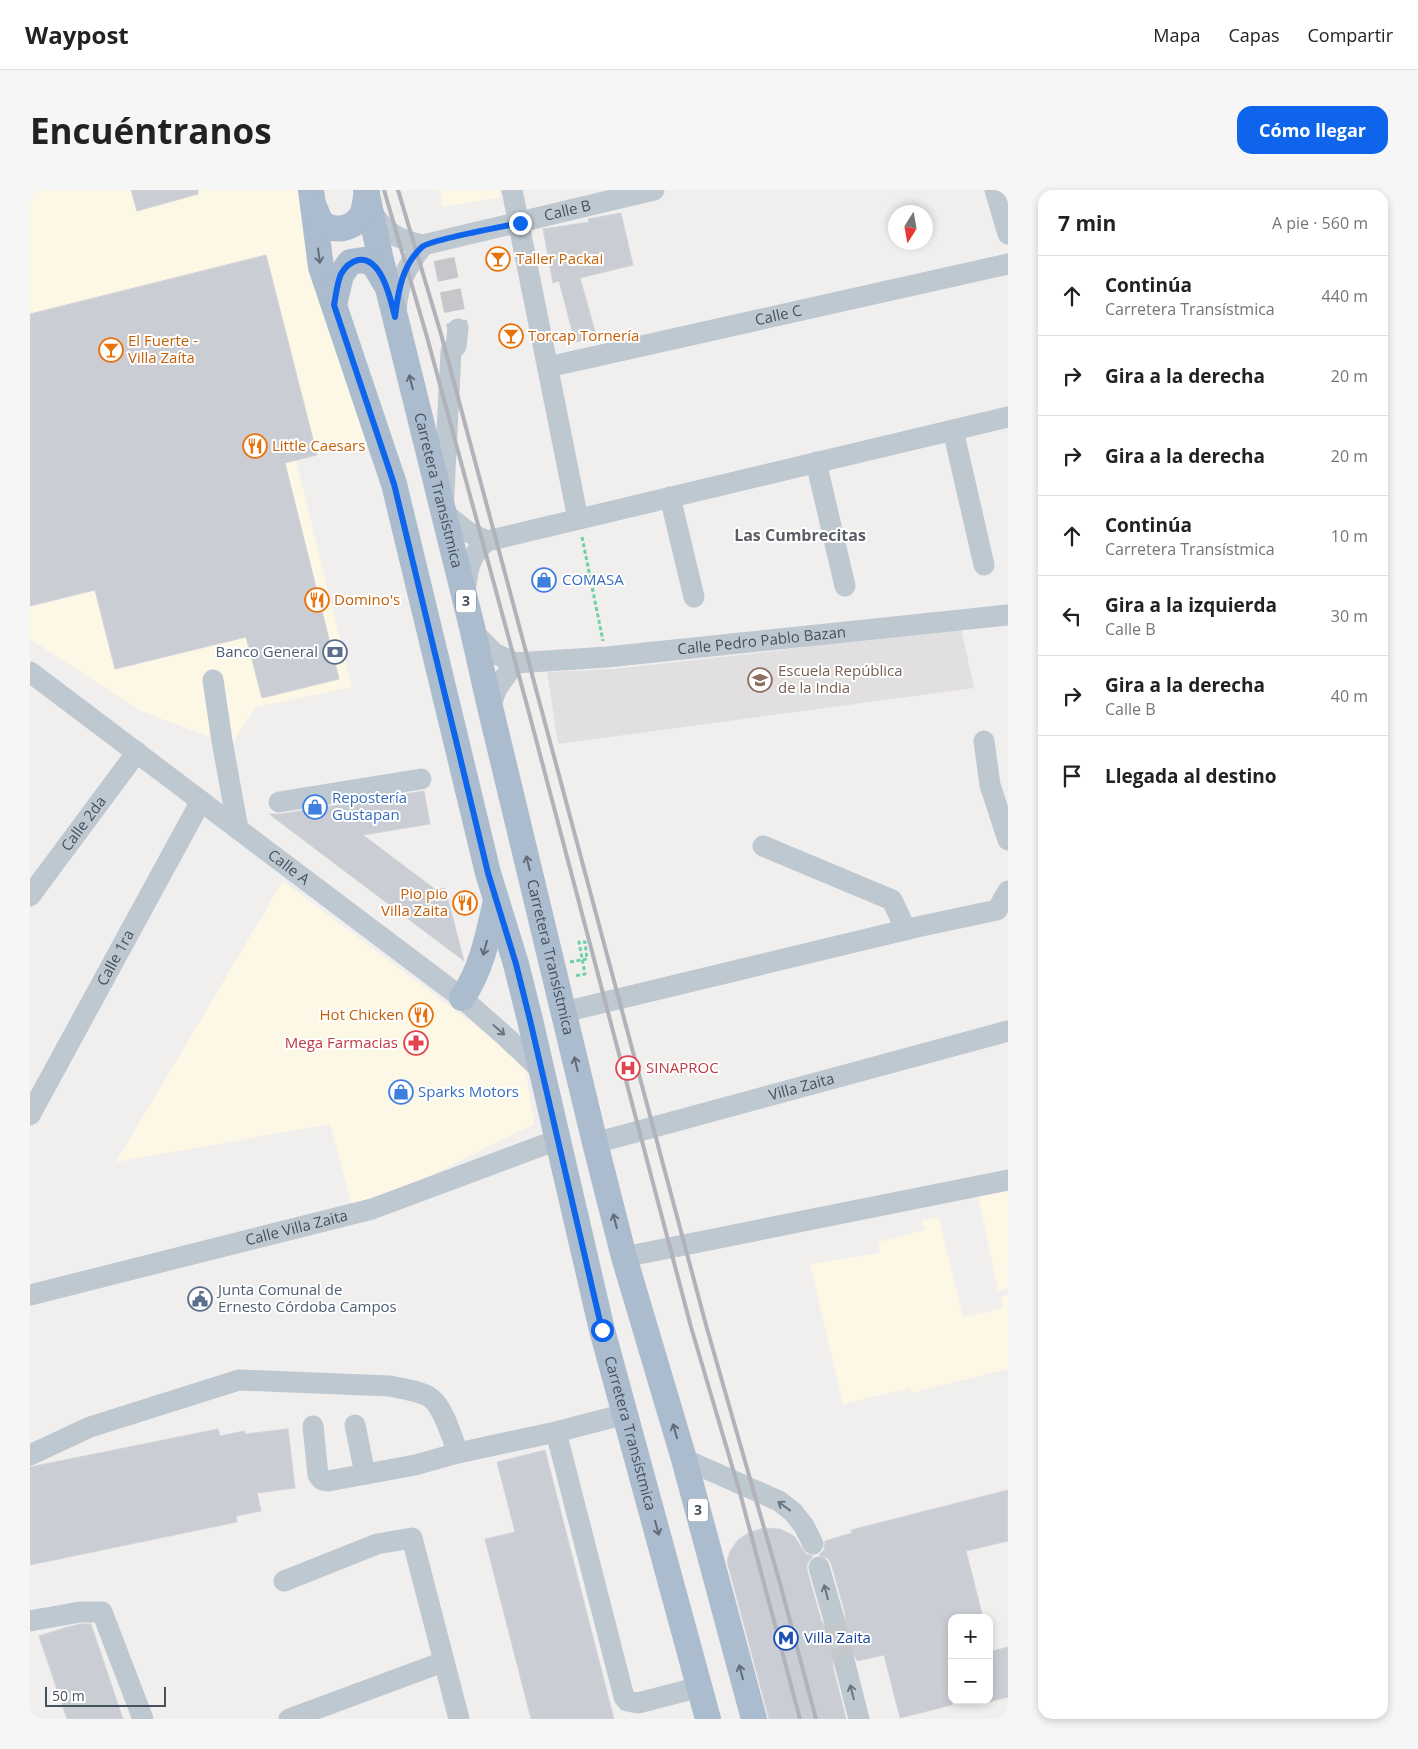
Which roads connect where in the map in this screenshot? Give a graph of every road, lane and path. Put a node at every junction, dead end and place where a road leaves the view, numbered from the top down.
1 (512, 190) edge
2 (654, 190) edge
3 (995, 190) edge
4 (367, 196) edge
5 (312, 197) edge
6 (520, 223) junction
7 (1008, 234) edge
8 (436, 248) junction
9 (1008, 264) edge
10 (387, 286) junction
11 (334, 305) junction
12 (395, 317) junction
13 (458, 330) tunnel mouth
14 (548, 367) junction
15 (1008, 416) edge
16 (953, 430) junction
17 (816, 462) junction
18 (670, 497) junction
19 (443, 512) junction
20 (578, 519) junction
21 (486, 541) junction
22 (984, 565) dead end
23 (845, 586) dead end
24 (694, 596) dead end
25 (465, 597) junction
26 (1008, 615) edge
27 (472, 626) junction
28 (607, 657) junction
29 (515, 664) junction
30 (30, 672) edge
31 (212, 680) dead end
32 (490, 707) junction
33 (984, 741) dead end
34 (137, 752) junction
35 (421, 779) dead end
36 (201, 801) junction
37 (280, 802) dead end
38 (238, 829) junction
39 (1008, 840) edge
40 (762, 846) dead end
41 (1008, 891) edge
42 (30, 896) edge
43 (496, 901) junction
44 (906, 930) junction
45 (587, 959) dead end
46 (585, 974) dead end
47 (462, 998) junction
48 (564, 1012) junction
49 (1008, 1031) edge
50 (540, 1070) junction
51 (30, 1115) edge
52 (557, 1140) junction
53 (595, 1143) junction
54 (1008, 1180) edge
55 (624, 1257) junction
56 (30, 1295) edge
57 (625, 1414) junction
58 (354, 1425) dead end
59 (312, 1426) dead end
60 (556, 1432) junction
61 (458, 1452) junction
62 (30, 1455) edge
63 (684, 1459) junction
64 (365, 1474) junction
65 (813, 1544) dead end
66 (819, 1567) dead end
67 (284, 1581) dead end
68 (833, 1616) tunnel mouth
69 (30, 1621) edge
70 (443, 1662) junction
71 (845, 1664) tunnel mouth
72 (700, 1687) junction
73 (143, 1719) edge
74 (289, 1719) edge
75 (459, 1719) edge
76 (708, 1719) edge
77 (754, 1719) edge
78 (859, 1719) edge

1 - 6 street
2 - 6 street, Calle B
3 - 7 street
4 - 5 main road
4 - 8 street, Calle B
4 - 10 main road, Carretera Transístmica / 3
5 -> 11 main road, Carretera Transístmica
6 - 8 street, Calle B
6 - 14 street
8 - 12 street
9 - 14 street, Calle C
10 - 11 main road
10 - 12 main road, Carretera Transístmica / 3
11 - 43 main road, Carretera Transístmica
19 -> 12 main road, Carretera Transístmica / 3
13 - 19 street
14 - 20 street
15 - 16 street
16 - 17 street
16 - 22 street
17 - 18 street
17 - 23 street
18 - 20 street
18 - 24 street
19 - 21 street
19 - 25 main road, Carretera Transístmica / 3
20 - 21 street
20 - 28 path
21 - 25 street
25 - 27 main road, Carretera Transístmica / 3
26 - 28 street, Calle Pedro Pablo Bazan
27 - 29 street
27 - 32 main road, Carretera Transístmica / 3
28 - 29 street, Calle Pedro Pablo Bazan
29 - 32 street
30 - 34 street, Calle A
31 - 38 street
48 -> 32 main road, Carretera Transístmica / 3
33 - 39 street
34 - 36 street, Calle A
34 - 42 street, Calle 2da
35 - 37 street
36 - 38 street, Calle A
36 - 51 street, Calle 1ra
38 - 47 street, Calle A
40 - 44 street
41 - 44 street
43 -> 47 main road
43 - 50 main road, Carretera Transístmica
44 - 48 street
45 - 46 path
47 -> 50 street, Calle A
53 -> 48 main road, Carretera Transístmica / 3
49 - 53 street, Villa Zaita
50 - 52 main road, Carretera Transístmica
52 - 56 street, Calle Villa Zaita
52 - 57 main road, Carretera Transístmica
55 -> 53 main road, Carretera Transístmica / 3
54 - 55 street
63 -> 55 main road, Carretera Transístmica / 3
57 - 60 street
57 -> 72 main road, Carretera Transístmica
58 - 64 street
59 - 64 street
60 - 61 street
60 - 72 street
61 - 62 street
61 - 64 street
65 -> 63 street
77 -> 63 main road, Carretera Transístmica / 3
68 -> 66 street
67 - 70 street
69 - 73 street
70 - 74 street
70 - 75 street
78 -> 71 street
72 - 76 main road, Carretera Transístmica

